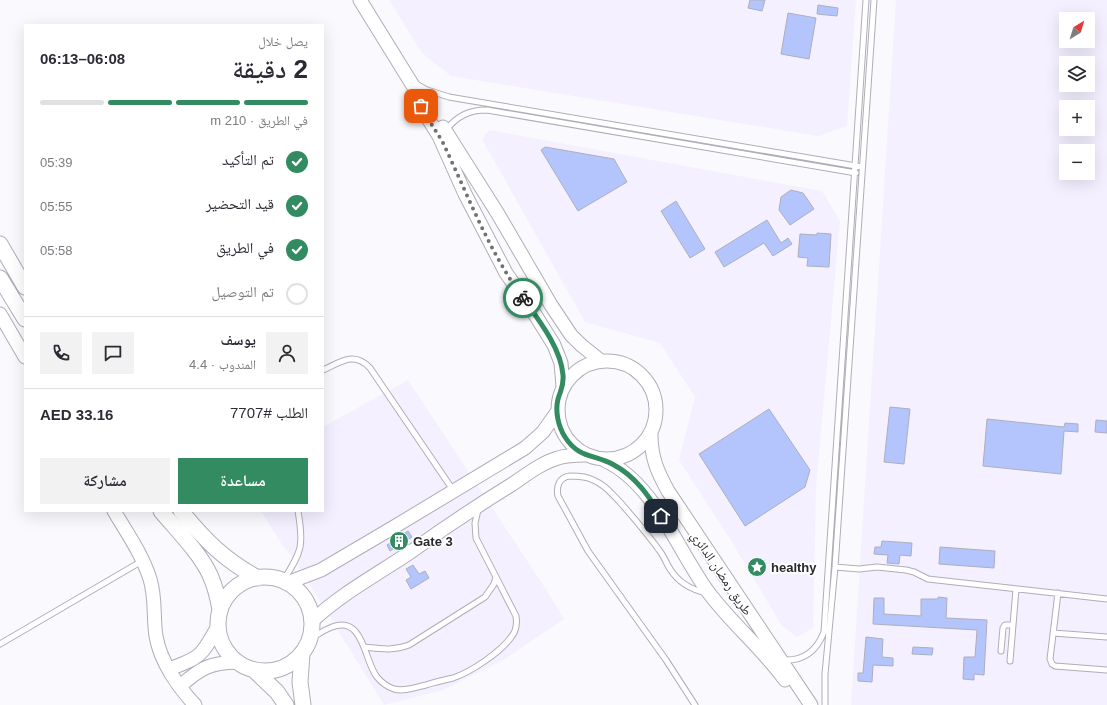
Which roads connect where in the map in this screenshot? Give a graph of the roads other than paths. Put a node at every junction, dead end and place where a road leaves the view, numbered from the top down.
1 (360, 0) edge
2 (866, 0) edge
3 (874, 0) edge
4 (412, 84) junction
5 (446, 131) junction
6 (855, 165) junction
7 (862, 167) junction
8 (854, 173) junction
9 (862, 174) junction
10 (0, 244) edge
11 (0, 278) edge
12 (24, 285) edge
13 (0, 314) edge
14 (24, 317) edge
15 (24, 355) edge
16 (601, 361) junction
17 (324, 370) edge
18 (563, 386) junction
19 (557, 412) junction
20 (651, 434) junction
21 (585, 455) junction
22 (604, 460) junction
23 (450, 493) junction
24 (479, 505) junction
25 (115, 512) edge
26 (162, 512) edge
27 (182, 512) edge
28 (298, 512) edge
29 (143, 560) junction
30 (835, 567) junction
31 (496, 577) junction
32 (258, 578) junction
33 (285, 582) junction
34 (1016, 589) junction
35 (1058, 593) junction
36 (710, 594) junction
37 (1107, 599) edge
38 (220, 610) junction
39 (312, 622) junction
40 (1013, 625) junction
41 (218, 626) junction
42 (1053, 633) junction
43 (1107, 637) edge
44 (310, 639) junction
45 (0, 644) edge
46 (364, 647) junction
47 (1001, 651) dead end
48 (302, 654) junction
49 (781, 660) junction
50 (1010, 661) dead end
51 (237, 662) junction
52 (169, 669) junction
53 (254, 670) junction
54 (1107, 670) edge
55 (180, 686) junction
56 (195, 705) edge
57 (286, 705) edge
58 (303, 705) edge
59 (695, 705) edge
60 (802, 705) edge
61 (811, 705) edge
62 (824, 705) edge

1 - 4 street
2 - 6 lane
3 - 7 lane
4 - 5 street
4 - 6 lane
4 - 18 street
5 - 8 lane
5 - 16 street
6 - 7 lane
6 - 8 lane
7 - 9 lane
8 - 9 lane
8 - 49 lane
9 - 30 lane
10 - 12 main road
11 - 14 main road
13 - 15 street
16 - 18 street
16 - 20 street
17 - 23 lane
18 - 19 street
19 - 21 street
19 - 23 street
20 - 22 street
20 - 49 street, طريق رمضان الدائري
21 - 22 street
21 - 24 street
22 - 36 street, طريق رمضان الدائري
23 - 33 street
24 - 31 lane
24 - 39 street
25 - 29 street
26 - 38 main road
27 - 32 main road
28 - 33 lane
29 - 45 lane
29 - 52 street
30 - 34 lane
30 - 62 lane
31 - 46 lane
31 - 46 lane
32 - 33 main road
32 - 38 main road
33 - 39 main road
34 - 35 lane
34 - 40 lane
35 - 37 lane
35 - 42 lane
36 - 59 lane
36 - 60 street, طريق رمضان الدائري
38 - 41 main road
39 - 44 main road
40 - 47 lane
40 - 50 lane
41 - 51 main road
41 - 52 street
42 - 43 lane
42 - 54 lane
44 - 46 lane
44 - 48 main road
48 - 53 main road
48 - 58 main road
49 - 61 street, طريق رمضان الدائري
51 - 53 main road
51 - 55 street
52 - 55 street
53 - 57 main road
55 - 56 street

